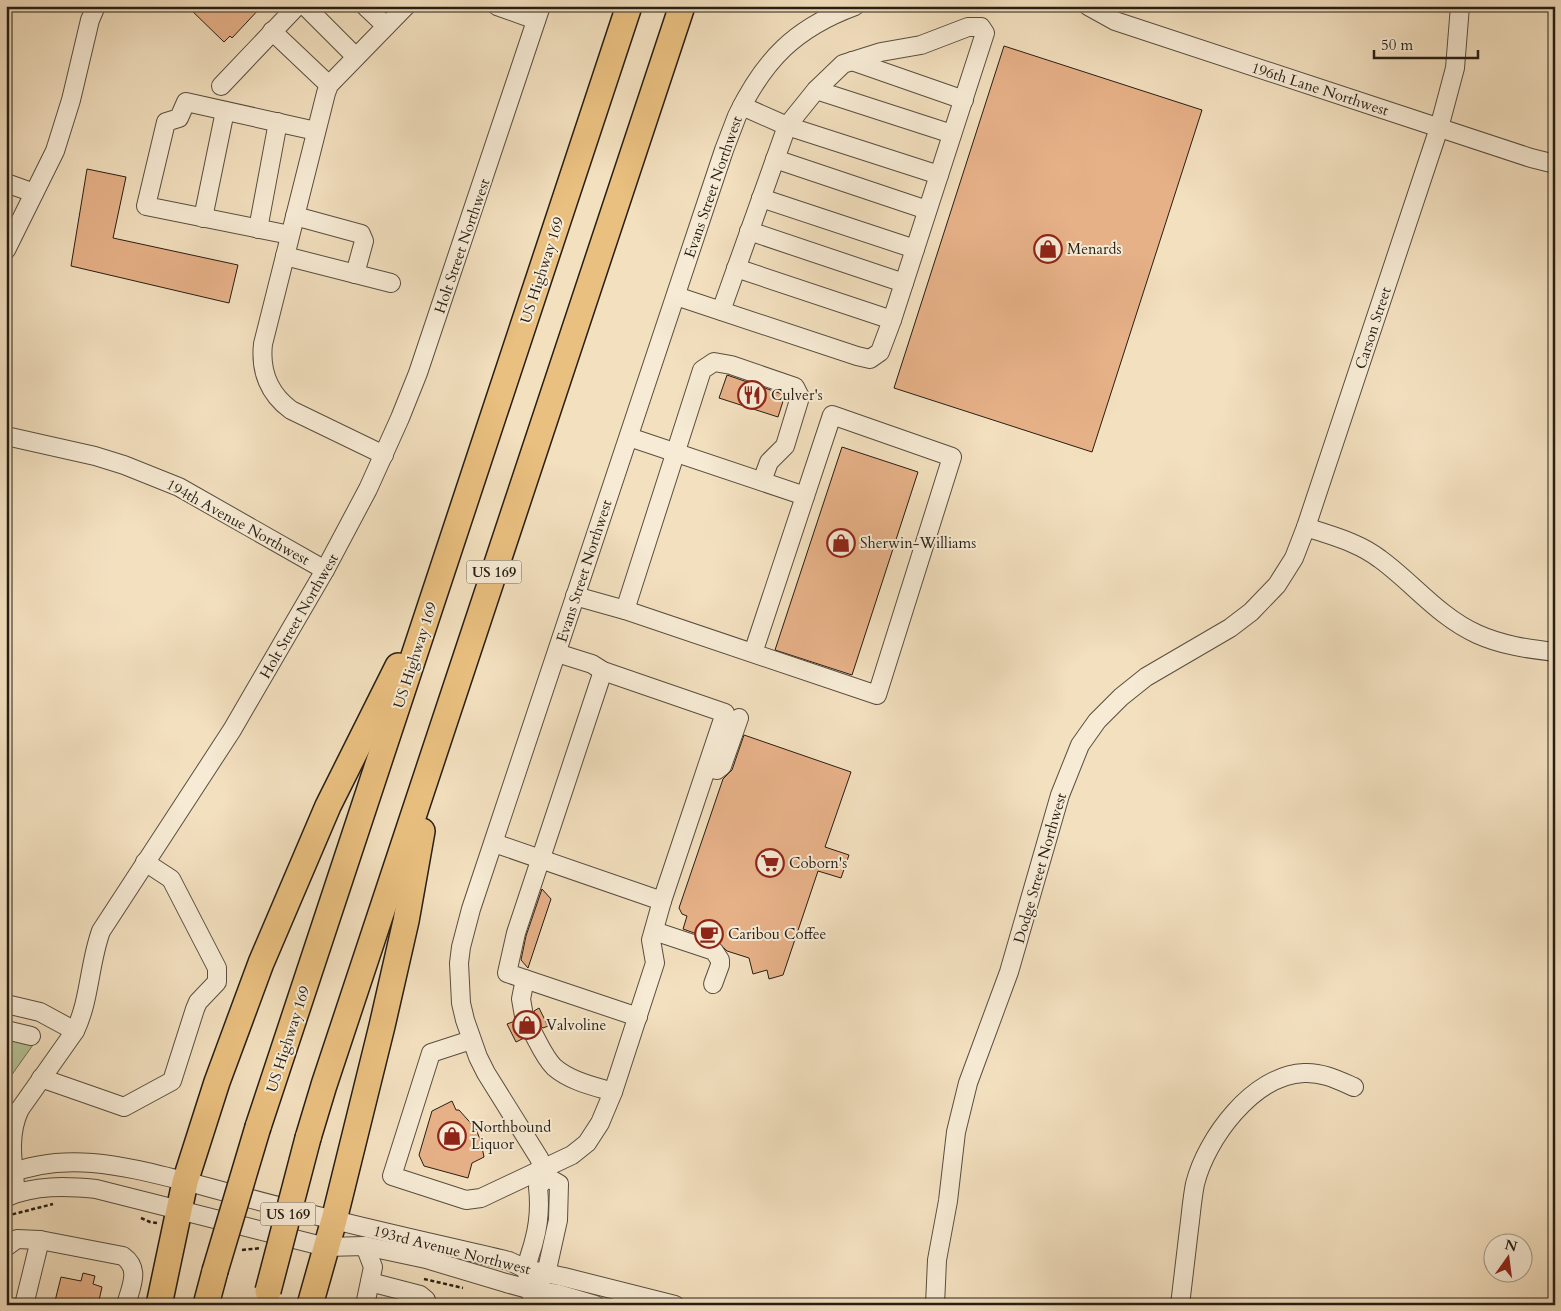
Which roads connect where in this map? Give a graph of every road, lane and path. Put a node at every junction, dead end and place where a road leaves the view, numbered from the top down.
1 (96, 6) edge
2 (297, 6) edge
3 (306, 6) edge
4 (365, 6) edge
5 (406, 6) edge
6 (498, 6) edge
7 (629, 6) edge
8 (682, 6) edge
9 (855, 6) edge
10 (1088, 6) edge
11 (1460, 6) edge
12 (539, 13) edge
13 (386, 26) junction
14 (272, 32) junction
15 (356, 57) junction
16 (852, 61) junction
17 (329, 85) junction
18 (221, 86) dead end
19 (816, 90) junction
20 (964, 100) junction
21 (742, 106) junction
22 (225, 111) junction
23 (278, 122) junction
24 (787, 126) junction
25 (1439, 128) junction
26 (316, 131) junction
27 (952, 134) junction
28 (775, 159) junction
29 (1555, 164) edge
30 (939, 175) junction
31 (6, 183) edge
32 (34, 193) junction
33 (761, 198) junction
34 (927, 210) junction
35 (295, 216) junction
36 (203, 218) junction
37 (258, 229) junction
38 (749, 231) junction
39 (290, 235) junction
40 (915, 249) junction
41 (6, 250) edge
42 (285, 256) junction
43 (736, 268) junction
44 (355, 274) junction
45 (904, 283) junction
46 (391, 284) dead end
47 (676, 296) junction
48 (721, 311) junction
49 (892, 320) junction
50 (6, 436) edge
51 (629, 436) junction
52 (677, 452) junction
53 (384, 455) junction
54 (762, 481) junction
55 (805, 496) junction
56 (1306, 528) junction
57 (326, 570) junction
58 (438, 586) junction
59 (575, 596) junction
60 (625, 610) junction
61 (1555, 652) edge
62 (557, 653) junction
63 (753, 653) junction
64 (603, 671) junction
65 (739, 718) dead end
66 (435, 750) junction
67 (707, 768) junction
68 (494, 843) junction
69 (542, 859) junction
70 (145, 862) junction
71 (662, 901) junction
72 (654, 931) junction
73 (525, 979) junction
74 (713, 984) dead end
75 (6, 1004) edge
76 (524, 1016) dead end
77 (638, 1017) junction
78 (6, 1030) edge
79 (75, 1030) junction
80 (533, 1033) dead end
81 (30, 1036) dead end
82 (471, 1040) junction
83 (41, 1078) junction
84 (1354, 1087) dead end
85 (613, 1092) junction
86 (546, 1172) junction
87 (10, 1173) edge
88 (185, 1182) junction
89 (11, 1195) edge
90 (178, 1210) junction
91 (334, 1220) junction
92 (40, 1240) junction
93 (365, 1246) junction
94 (6, 1247) edge
95 (326, 1247) junction
96 (526, 1269) junction
97 (546, 1274) junction
98 (370, 1282) junction
99 (532, 1297) edge
100 (266, 1298) edge
101 (24, 1305) edge
102 (126, 1305) edge
103 (159, 1305) edge
104 (206, 1305) edge
105 (310, 1305) edge
106 (365, 1305) edge
107 (427, 1305) edge
108 (595, 1305) edge
109 (675, 1305) edge
110 (935, 1305) edge
111 (1180, 1305) edge

1 - 32 street
2 - 14 street
3 - 15 street
4 - 13 street
5 - 13 street
6 - 12 street
7 - 58 highway, US Highway 169 / US 169
8 - 66 highway, US 169
9 - 21 street, Evans Street Northwest
10 - 25 street, 196th Lane Northwest
11 - 25 street, Carson Street
12 - 53 street, Holt Street Northwest
13 - 15 street
14 - 17 street
14 - 18 street
15 - 17 street
16 - 19 street
16 - 20 street
16 - 20 street
17 - 26 street
19 - 24 street
19 - 27 street
20 - 27 street
21 - 24 street
21 - 47 street, Evans Street Northwest
22 - 23 street
22 - 36 street
22 - 36 street
23 - 26 street
23 - 37 street
24 - 28 street
24 - 30 street
25 - 29 street, 196th Lane Northwest
25 - 56 street, Carson Street
26 - 35 street
27 - 30 street
28 - 33 street
28 - 34 street
30 - 34 street
31 - 32 street
32 - 41 street
33 - 38 street
33 - 40 street
34 - 40 street
35 - 39 street
35 - 44 street
36 - 37 street
37 - 39 street
38 - 43 street
38 - 45 street
39 - 42 street
40 - 45 street
42 - 44 street
42 - 53 street
43 - 48 street
43 - 49 street
44 - 46 street
45 - 49 street
47 - 48 street
47 - 51 street, Evans Street Northwest
48 - 49 street
50 - 57 street, 194th Avenue Northwest
51 - 52 street
51 - 59 street, Evans Street Northwest
52 - 54 street
52 - 54 street
52 - 60 street
53 - 57 street, Holt Street Northwest
54 - 55 street
55 - 63 street
55 - 63 street
56 - 61 street
56 - 110 street, Dodge Street Northwest
57 - 70 street, Holt Street Northwest
58 - 88 highway
58 - 104 highway, US Highway 169 / US 169, bridge
59 - 60 street
59 - 62 street, Evans Street Northwest
60 - 63 street
62 - 64 street
62 - 68 street, Evans Street Northwest
64 - 67 street
64 - 69 street
65 - 67 street
66 - 91 highway
66 - 100 highway, US 169, bridge
67 - 71 street
68 - 69 street
68 - 82 street, Evans Street Northwest
69 - 71 street
69 - 73 street
70 - 79 street, Holt Street Northwest
70 - 83 street
71 - 72 street
72 - 74 street
72 - 77 street
73 - 76 street
73 - 77 street
75 - 79 street
77 - 85 street
78 - 81 street
79 - 83 street, Holt Street Northwest
80 - 85 street
82 - 86 street, Evans Street Northwest
82 - 86 street
83 - 87 street, Holt Street Northwest
84 - 111 street
85 - 86 street
86 - 96 street
86 - 97 street, Evans Street Northwest
87 - 88 street, 193rd Avenue Northwest
87 - 89 street, Holt Street Northwest
88 - 90 highway
88 - 91 street, 193rd Avenue Northwest
89 - 90 street, 193rd Avenue Northwest
90 - 95 street, 193rd Avenue Northwest
90 - 103 highway
91 - 95 highway
91 - 96 street, 193rd Avenue Northwest
92 - 94 street
92 - 101 street
92 - 102 street
93 - 95 street, 193rd Avenue Northwest
93 - 98 street
93 - 99 street, 193rd Avenue Northwest
95 - 105 highway
96 - 97 street, 193rd Avenue Northwest
96 - 99 street
97 - 99 street, Evans Street Northwest
97 - 109 street, 193rd Avenue Northwest
98 - 106 street
98 - 107 street
99 - 108 street, 193rd Avenue Northwest

